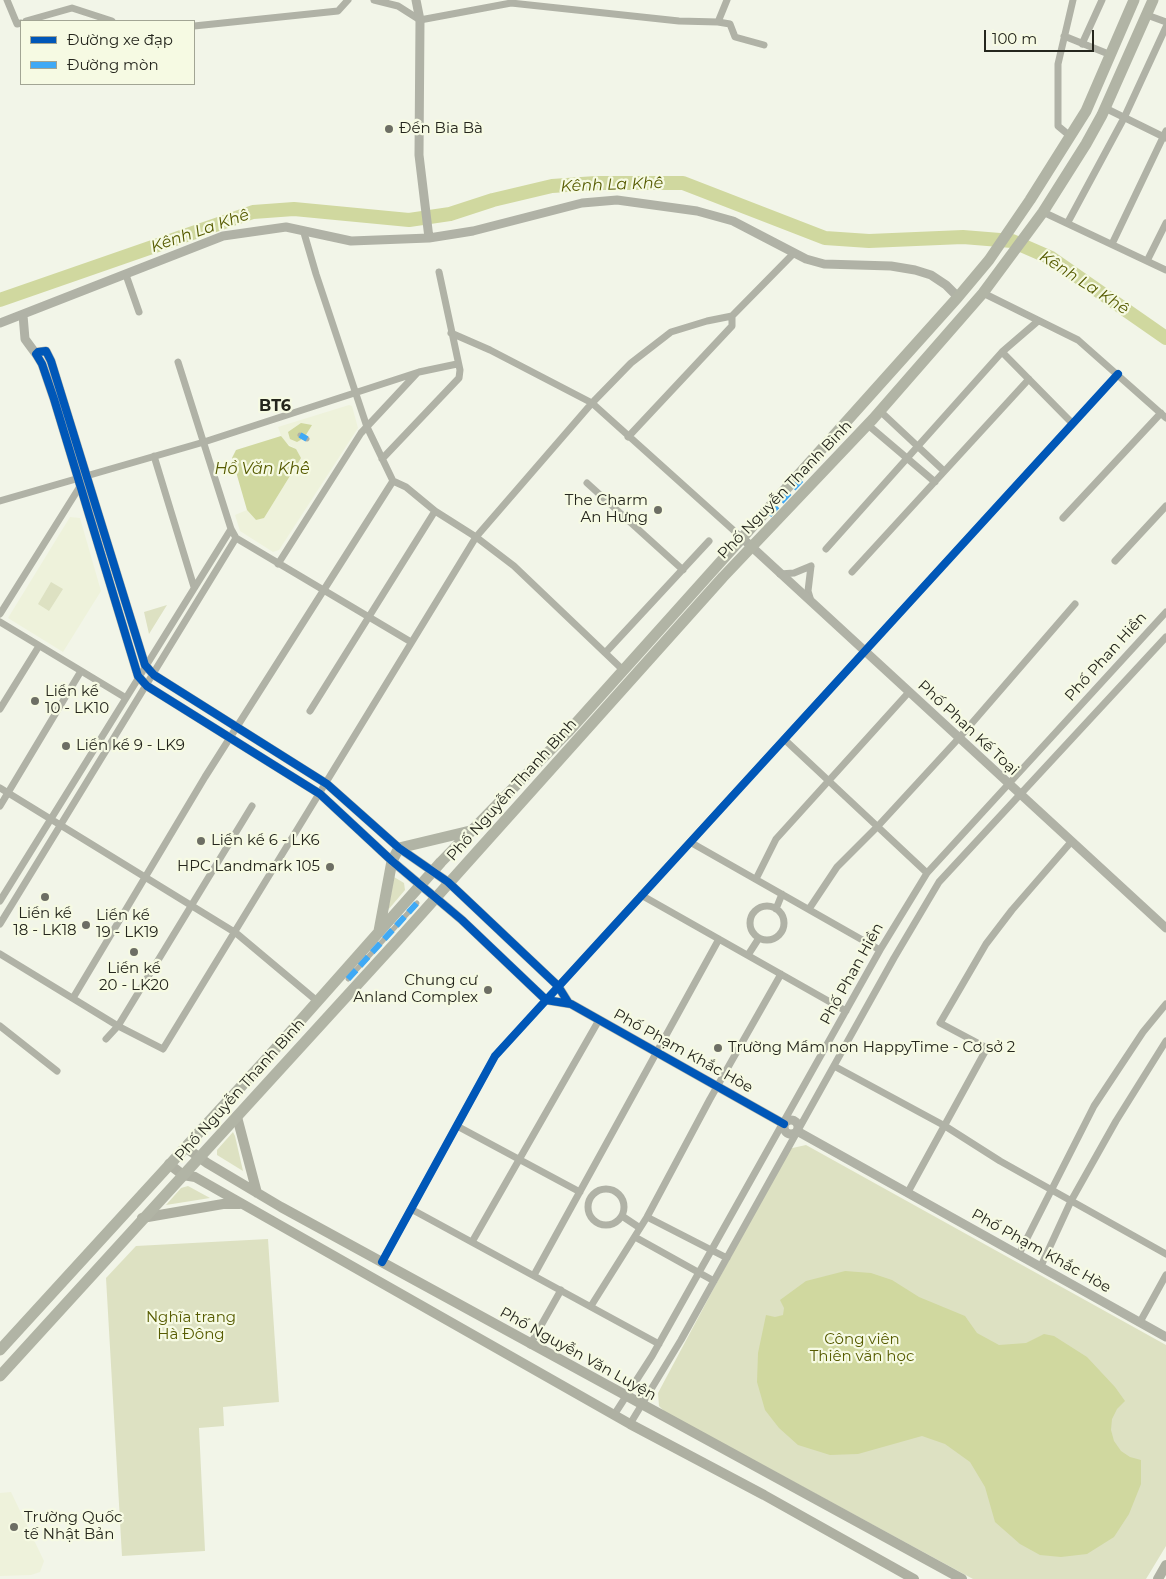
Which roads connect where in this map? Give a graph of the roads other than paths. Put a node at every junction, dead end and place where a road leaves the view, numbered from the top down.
1 (6, 0) edge
2 (348, 0) edge
3 (374, 0) edge
4 (416, 0) edge
5 (727, 0) edge
6 (1073, 0) edge
7 (1102, 0) edge
8 (1134, 0) edge
9 (1153, 0) edge
10 (1147, 15) junction
11 (30, 20) edge
12 (109, 20) edge
13 (420, 20) junction
14 (20, 22) edge
15 (718, 22) junction
16 (1166, 22) edge
17 (195, 26) edge
18 (1166, 27) edge
19 (1064, 36) junction
20 (764, 44) dead end
21 (1082, 44) junction
22 (1111, 56) junction
23 (1105, 108) junction
24 (1124, 118) junction
25 (1165, 135) edge
26 (1070, 136) junction
27 (1043, 212) junction
28 (1068, 222) junction
29 (1166, 225) edge
30 (304, 233) junction
31 (429, 234) junction
32 (1112, 244) junction
33 (794, 252) junction
34 (1147, 261) junction
35 (1166, 270) edge
36 (439, 272) dead end
37 (126, 275) junction
38 (983, 294) junction
39 (958, 297) junction
40 (139, 312) dead end
41 (22, 314) junction
42 (732, 316) junction
43 (1038, 321) junction
44 (0, 323) edge
45 (451, 333) junction
46 (1002, 352) junction
47 (36, 354) junction
48 (178, 362) dead end
49 (457, 364) junction
50 (419, 372) junction
51 (1118, 374) junction
52 (1029, 379) junction
53 (357, 392) junction
54 (592, 403) junction
55 (880, 411) junction
56 (1163, 416) edge
57 (1072, 423) junction
58 (868, 425) junction
59 (367, 427) junction
60 (300, 435) dead end
61 (628, 437) junction
62 (307, 439) dead end
63 (204, 442) junction
64 (919, 447) junction
65 (154, 456) junction
66 (908, 458) junction
67 (382, 459) junction
68 (944, 471) junction
69 (86, 476) junction
70 (801, 480) dead end
71 (393, 481) junction
72 (935, 482) junction
73 (78, 483) junction
74 (587, 483) dead end
75 (0, 500) edge
76 (1166, 506) edge
77 (435, 511) junction
78 (770, 515) dead end
79 (1063, 518) dead end
80 (230, 530) junction
81 (476, 537) junction
82 (741, 537) junction
83 (236, 538) junction
84 (709, 541) dead end
85 (751, 548) junction
86 (826, 550) dead end
87 (1115, 561) dead end
88 (278, 564) junction
89 (683, 570) junction
90 (852, 572) dead end
91 (780, 574) junction
92 (194, 587) junction
93 (322, 590) junction
94 (811, 601) junction
95 (1075, 604) dead end
96 (1166, 612) edge
97 (0, 614) edge
98 (370, 618) junction
99 (0, 622) edge
100 (1166, 637) edge
101 (411, 642) junction
102 (39, 646) junction
103 (865, 651) junction
104 (606, 652) junction
105 (145, 665) junction
106 (622, 669) junction
107 (81, 671) junction
108 (154, 675) junction
109 (138, 676) junction
110 (148, 686) junction
111 (909, 692) junction
112 (126, 698) junction
113 (0, 710) edge
114 (310, 711) dead end
115 (237, 728) junction
116 (231, 738) junction
117 (959, 738) junction
118 (784, 739) junction
119 (828, 780) junction
120 (327, 784) junction
121 (1009, 784) junction
122 (0, 788) edge
123 (9, 793) junction
124 (320, 794) junction
125 (1021, 795) junction
126 (0, 806) edge
127 (252, 806) dead end
128 (49, 820) junction
129 (60, 826) junction
130 (878, 826) junction
131 (472, 830) junction
132 (690, 842) junction
133 (1071, 842) junction
134 (399, 848) junction
135 (392, 861) junction
136 (433, 872) junction
137 (928, 873) junction
138 (146, 877) junction
139 (756, 879) junction
140 (448, 882) junction
141 (421, 886) junction
142 (782, 894) junction
143 (642, 895) junction
144 (435, 897) junction
145 (0, 901) edge
146 (417, 903) dead end
147 (193, 906) junction
148 (809, 908) junction
149 (776, 909) junction
150 (0, 924) edge
151 (1166, 928) edge
152 (236, 933) junction
153 (379, 933) junction
154 (759, 938) junction
155 (719, 939) junction
156 (880, 950) junction
157 (0, 954) edge
158 (748, 955) junction
159 (781, 974) junction
160 (348, 979) dead end
161 (558, 986) junction
162 (73, 998) junction
163 (546, 1000) junction
164 (317, 1001) junction
165 (568, 1002) junction
166 (1166, 1004) edge
167 (846, 1011) junction
168 (598, 1020) junction
169 (0, 1026) edge
170 (118, 1026) junction
171 (106, 1039) dead end
172 (1166, 1041) edge
173 (658, 1053) junction
174 (834, 1066) junction
175 (57, 1071) dead end
176 (717, 1086) junction
177 (237, 1117) junction
178 (784, 1124) junction
179 (457, 1126) junction
180 (945, 1126) junction
181 (798, 1131) junction
182 (185, 1147) junction
183 (199, 1158) junction
184 (521, 1159) junction
185 (169, 1164) junction
186 (183, 1174) junction
187 (1050, 1189) junction
188 (580, 1192) junction
189 (908, 1192) junction
190 (257, 1193) junction
191 (1072, 1201) junction
192 (241, 1204) junction
193 (411, 1209) junction
194 (622, 1216) junction
195 (648, 1216) junction
196 (142, 1218) junction
197 (640, 1228) junction
198 (635, 1237) junction
199 (472, 1242) junction
200 (711, 1250) junction
201 (1020, 1254) junction
202 (1166, 1254) edge
203 (727, 1258) junction
204 (382, 1262) junction
205 (1041, 1266) junction
206 (698, 1274) junction
207 (534, 1275) junction
208 (1166, 1275) edge
209 (714, 1282) junction
210 (561, 1290) junction
211 (591, 1306) junction
212 (1140, 1322) junction
213 (1166, 1337) edge
214 (659, 1344) junction
215 (530, 1345) junction
216 (0, 1350) edge
217 (0, 1376) edge
218 (626, 1397) junction
219 (641, 1405) junction
220 (614, 1415) junction
221 (630, 1424) junction
222 (1166, 1565) edge
223 (914, 1579) edge
224 (962, 1579) edge
225 (1158, 1579) edge

1 - 14 street
2 - 17 street
3 - 13 street
4 - 13 street
5 - 15 street
6 - 19 street
7 - 21 street
8 - 22 main road
9 - 10 main road
10 - 16 street
10 - 23 main road
11 - 12 street
13 - 15 street
13 - 31 street
15 - 20 street
18 - 24 street
19 - 21 street
19 - 26 street
21 - 22 street
22 - 26 main road
23 - 24 street
23 - 27 main road
24 - 25 street
24 - 28 street
25 - 32 street
26 - 39 main road, Phố Nguyễn Thanh Bình
27 - 28 street
27 - 38 main road, Phố Nguyễn Thanh Bình
28 - 32 street
29 - 34 street
30 - 31 street
30 - 37 street
30 - 53 street
31 - 33 street
32 - 34 street
33 - 39 street
33 - 42 street
34 - 35 street
36 - 45 street
37 - 40 street
37 - 41 street
38 - 43 street
38 - 55 main road, Phố Nguyễn Thanh Bình
39 - 82 main road, Phố Nguyễn Thanh Bình
41 - 44 street
41 - 47 street
42 - 54 street
42 - 61 street
43 - 46 street
43 - 51 street
45 - 49 street
45 - 54 street
46 - 52 street
46 - 64 street
47 - 69 street
47 - 73 street
48 - 63 street
49 - 50 street
49 - 67 street
50 - 53 street
50 - 59 street
51 - 56 street
51 - 57 street
52 - 57 street
52 - 68 street
53 - 59 street
53 - 63 street
54 - 61 street
54 - 81 street
55 - 58 main road, Phố Nguyễn Thanh Bình
55 - 64 street
56 - 79 street
57 - 103 street
58 - 66 street
58 - 85 main road, Phố Nguyễn Thanh Bình
59 - 67 street
59 - 88 street
60 - 62 street
61 - 82 street
63 - 65 street
63 - 80 street
64 - 66 street
64 - 68 street
65 - 69 street
65 - 92 street
66 - 72 street
66 - 86 street
67 - 71 street
68 - 72 street
69 - 73 street
69 - 105 street
70 - 78 street
71 - 77 street
71 - 93 street
72 - 90 street
73 - 75 street
73 - 97 street
73 - 109 street
74 - 89 street
76 - 87 street
77 - 81 street
77 - 98 street
80 - 83 street
80 - 92 street
81 - 101 street
81 - 104 street
82 - 85 street, Phố Phan Kế Toại
82 - 106 main road, Phố Nguyễn Thanh Bình
83 - 88 street
83 - 108 street
84 - 89 street
85 - 91 street, Phố Phan Kế Toại
85 - 140 main road, Phố Nguyễn Thanh Bình
88 - 93 street
89 - 104 street
91 - 94 street, Phố Phan Kế Toại
91 - 94 street
92 - 105 street
93 - 98 street
93 - 115 street
94 - 103 street, Phố Phan Kế Toại
95 - 117 street
96 - 121 street, Phố Phan Hiền
98 - 101 street
98 - 114 street
99 - 102 street
100 - 125 street, Phố Phan Hiền
101 - 120 street
102 - 107 street
102 - 113 street
103 - 111 street, Phố Phan Kế Toại
103 - 118 street
104 - 106 street
105 - 108 street, Phố Phạm Khắc Hòe
105 - 109 street
106 - 131 main road, Phố Nguyễn Thanh Bình
107 - 112 street
107 - 123 street
108 - 110 street
108 - 115 street, Phố Phạm Khắc Hòe
109 - 110 street
109 - 112 street
110 - 116 street
110 - 129 street
111 - 117 street, Phố Phan Kế Toại
111 - 119 street
112 - 128 street
115 - 116 street
115 - 120 street, Phố Phạm Khắc Hòe
116 - 124 street
116 - 138 street
117 - 121 street, Phố Phan Kế Toại
117 - 130 street
118 - 119 street
118 - 132 street
119 - 130 street
119 - 139 street
120 - 124 street
120 - 134 street, Phố Phạm Khắc Hòe
121 - 125 street, Phố Phan Kế Toại
121 - 137 street, Phố Phan Hiền
122 - 123 street
123 - 126 street
123 - 128 street
124 - 135 street
124 - 152 street
125 - 133 street, Phố Phan Kế Toại
125 - 174 street, Phố Phan Hiền
127 - 147 street
128 - 129 street
128 - 145 street
129 - 138 street
129 - 150 street
130 - 137 street
130 - 148 street
131 - 134 main road
131 - 136 main road, Phố Nguyễn Thanh Bình
132 - 139 street
132 - 143 street
133 - 151 street, Phố Phan Kế Toại
133 - 180 street
134 - 135 main road
134 - 136 street, Phố Phạm Khắc Hòe
135 - 141 street
135 - 153 main road
136 - 140 street, Phố Phạm Khắc Hòe
136 - 141 main road, Phố Nguyễn Thanh Bình
137 - 156 street, Phố Phan Hiền
138 - 147 street
138 - 162 street
139 - 142 street
140 - 144 main road, Phố Nguyễn Thanh Bình
140 - 161 street, Phố Phạm Khắc Hòe
141 - 144 street
141 - 153 main road, Phố Nguyễn Thanh Bình
142 - 148 street
142 - 149 street
143 - 155 street
143 - 161 street
144 - 163 street
144 - 177 main road, Phố Nguyễn Thanh Bình
146 - 160 street
147 - 152 street
147 - 170 street
148 - 156 street
149 - 154 street
149 - 154 street
152 - 164 street
152 - 170 street
153 - 164 main road, Phố Nguyễn Thanh Bình
154 - 158 street
155 - 158 street
155 - 173 street
156 - 167 street, Phố Phan Hiền
157 - 162 street
158 - 159 street
159 - 167 street
159 - 176 street
161 - 163 street
161 - 165 street, Phố Phạm Khắc Hòe
162 - 170 street
163 - 165 street, Phố Phạm Khắc Hòe
163 - 179 street
164 - 182 main road, Phố Nguyễn Thanh Bình
165 - 168 street, Phố Phạm Khắc Hòe
166 - 187 street
167 - 178 street, Phố Phan Hiền
168 - 173 street, Phố Phạm Khắc Hòe
168 - 184 street
169 - 175 street
170 - 171 street
172 - 191 street
173 - 176 street, Phố Phạm Khắc Hòe
173 - 188 street
174 - 180 street
174 - 181 street, Phố Phan Hiền
176 - 178 street, Phố Phạm Khắc Hòe
176 - 195 street
177 - 183 main road, Phố Nguyễn Thanh Bình
177 - 190 main road
178 - 181 street, Phố Phạm Khắc Hòe
178 - 200 street, Phố Phan Hiền
179 - 184 street
179 - 193 street
180 - 187 street
180 - 189 street
181 - 189 street, Phố Phạm Khắc Hòe
181 - 203 street, Phố Phan Hiền
182 - 183 main road, Phố Nguyễn Văn Luyện
182 - 185 main road, Phố Nguyễn Thanh Bình
183 - 186 main road, Phố Nguyễn Thanh Bình
183 - 190 main road, Phố Nguyễn Văn Luyện
184 - 188 street
184 - 199 street
185 - 186 main road
185 - 216 main road, Phố Nguyễn Thanh Bình
186 - 192 main road
186 - 196 main road, Phố Nguyễn Thanh Bình
187 - 191 street
187 - 201 street
188 - 207 street
189 - 201 street, Phố Phạm Khắc Hòe
190 - 204 main road, Phố Nguyễn Văn Luyện
191 - 202 street
191 - 205 street
192 - 196 main road
192 - 220 main road
193 - 199 street
193 - 204 street
194 - 194 street
194 - 197 street
195 - 197 street
195 - 200 street
196 - 217 main road, Phố Nguyễn Thanh Bình
197 - 198 street
198 - 206 street
198 - 211 street
199 - 207 street
200 - 203 street
200 - 206 street, Phố Phan Hiền
201 - 205 street, Phố Phạm Khắc Hòe
203 - 209 street, Phố Phan Hiền
204 - 215 main road, Phố Nguyễn Văn Luyện
205 - 212 street, Phố Phạm Khắc Hòe
206 - 209 street
206 - 214 street, Phố Phan Hiền
207 - 210 street
208 - 212 street
209 - 219 street, Phố Phan Hiền
210 - 211 street
210 - 215 street
211 - 214 street
212 - 213 street, Phố Phạm Khắc Hòe
214 - 218 street, Phố Phan Hiền
215 - 218 main road, Phố Nguyễn Văn Luyện
218 - 219 main road, Phố Nguyễn Văn Luyện
218 - 220 street, Phố Phan Hiền
219 - 221 street, Phố Phan Hiền
219 - 224 main road, Phố Nguyễn Văn Luyện
220 - 221 main road
221 - 223 main road
222 - 225 main road

